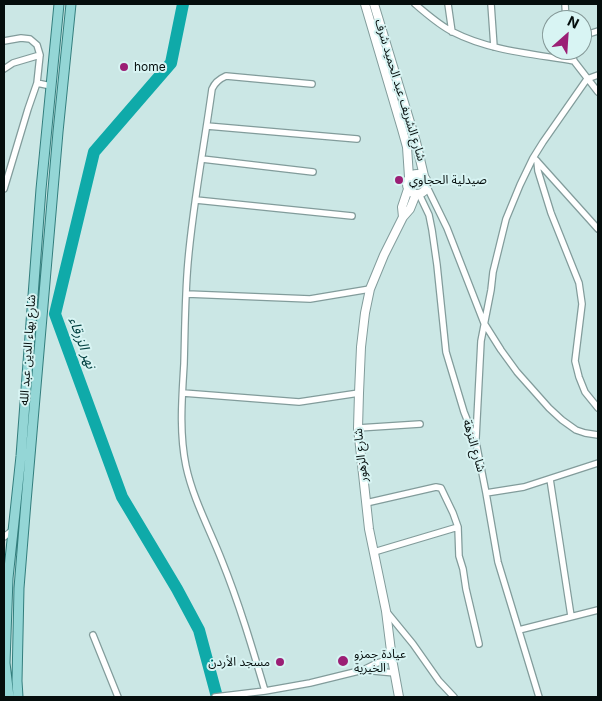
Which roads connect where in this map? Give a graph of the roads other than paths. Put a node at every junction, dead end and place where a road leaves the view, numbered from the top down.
1 (59, 4) edge
2 (71, 4) edge
3 (365, 4) edge
4 (374, 4) edge
5 (415, 4) edge
6 (448, 4) edge
7 (490, 4) edge
8 (452, 32) junction
9 (4, 41) edge
10 (494, 47) junction
11 (40, 55) junction
12 (574, 61) joint
13 (4, 69) edge
14 (598, 75) edge
15 (587, 79) junction
16 (37, 83) junction
17 (312, 84) dead end
18 (51, 86) junction
19 (598, 92) edge
20 (207, 126) junction
21 (357, 139) dead end
22 (202, 159) junction
23 (535, 159) junction
24 (313, 172) dead end
25 (424, 176) junction
26 (409, 177) junction
27 (427, 187) junction
28 (4, 189) edge
29 (408, 189) junction
30 (418, 194) junction
31 (196, 200) junction
32 (352, 216) dead end
33 (403, 217) junction
34 (598, 229) edge
35 (370, 289) junction
36 (187, 294) junction
37 (484, 322) junction
38 (183, 393) junction
39 (359, 393) junction
40 (598, 408) edge
41 (420, 424) dead end
42 (358, 428) junction
43 (598, 435) edge
44 (476, 442) junction
45 (598, 463) edge
46 (550, 479) junction
47 (486, 493) junction
48 (21, 501) junction
49 (366, 503) junction
50 (458, 527) junction
51 (14, 529) junction
52 (4, 537) edge
53 (374, 552) junction
54 (598, 610) edge
55 (386, 611) junction
56 (571, 616) junction
57 (519, 630) junction
58 (93, 635) dead end
59 (478, 644) dead end
60 (392, 659) junction
61 (363, 670) junction
62 (395, 673) junction
63 (265, 691) junction
64 (4, 692) edge
65 (8, 697) edge
66 (18, 697) edge
67 (118, 697) edge
68 (215, 697) edge
69 (399, 697) edge
70 (454, 697) edge
71 (539, 697) edge

1 - 18 main road, شارع بهاء الدين عبد الله
2 - 48 main road, شارع بهاء الدين عبد الله
3 - 26 main road, شارع الشريف عبد الحميد شرف
4 - 25 main road, شارع الشريف عبد الحميد شرف
5 - 8 street
6 - 8 street
7 - 10 street
8 - 10 street
9 - 11 street
10 - 12 street
11 - 13 street
11 - 16 street
12 - 15 street
14 - 15 street
15 - 19 street
15 - 23 street
16 - 18 street
16 - 28 street
17 - 20 street
18 - 48 main road, شارع بهاء الدين عبد الله
20 - 21 street
20 - 22 street
22 - 24 street
22 - 31 street
23 - 34 street
23 - 37 street
23 - 40 street
25 - 26 main road
25 - 27 main road
26 - 29 main road
27 - 30 main road
27 - 37 street
29 - 30 main road
29 - 33 main road, شارع الزهور
30 - 33 main road, شارع الزهور
30 - 44 street, شارع النزهة
31 - 32 street
31 - 36 street
33 - 35 main road, شارع الزهور
35 - 36 street
35 - 39 main road, شارع الزهور
36 - 38 street
37 - 43 street
37 - 44 street
38 - 39 street
38 - 63 street
39 - 42 main road, شارع الزهور
41 - 42 street
42 - 49 main road, شارع الزهور
44 - 47 street, شارع النزهة
45 - 46 street
46 - 47 street
46 - 56 street
47 - 57 street, شارع النزهة
48 - 51 main road, شارع بهاء الدين عبد الله
48 - 66 main road, شارع بهاء الدين عبد الله
49 - 50 street
49 - 53 main road, شارع الزهور
50 - 53 street
50 - 59 street
51 - 52 street
51 - 65 main road, شارع بهاء الدين عبد الله
53 - 55 main road, شارع الزهور
54 - 56 street
55 - 60 main road, شارع الزهور
55 - 70 street
56 - 57 street
57 - 71 street, شارع النزهة
58 - 67 street
60 - 61 street
60 - 62 main road, شارع الزهور
61 - 62 street
61 - 63 street
62 - 69 main road, شارع الزهور
63 - 68 street
64 - 65 main road

